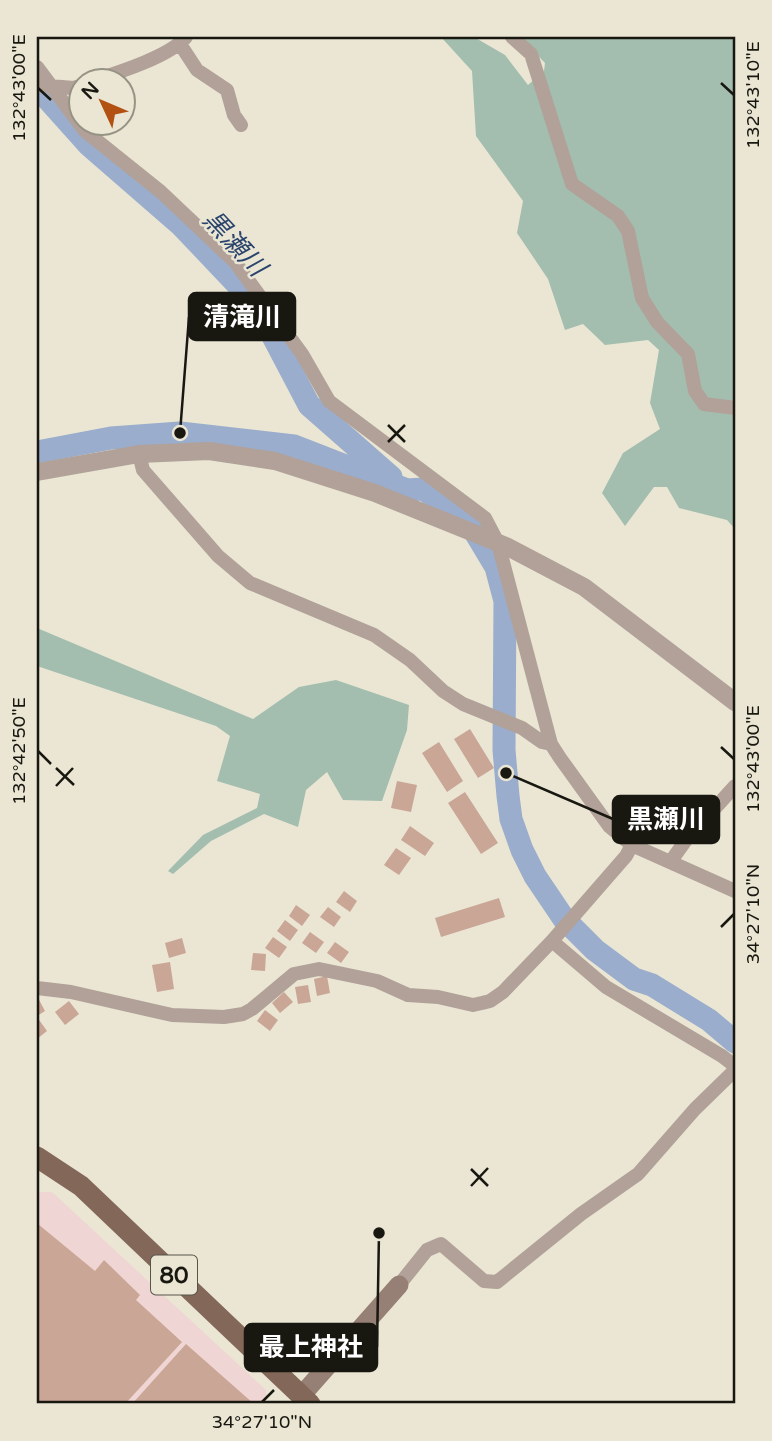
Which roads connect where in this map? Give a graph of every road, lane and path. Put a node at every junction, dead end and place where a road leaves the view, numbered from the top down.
1 (512, 37) edge
2 (183, 41) edge
3 (134, 66) edge
4 (37, 67) edge
5 (45, 86) edge
6 (66, 87) edge
7 (241, 125) dead end
8 (735, 408) edge
9 (139, 454) junction
10 (37, 472) edge
11 (498, 543) junction
12 (735, 702) edge
13 (551, 744) junction
14 (735, 786) edge
15 (632, 845) junction
16 (671, 861) junction
17 (735, 891) edge
18 (554, 939) junction
19 (37, 988) edge
20 (735, 1068) edge
21 (39, 1161) edge
22 (399, 1285) joint
23 (302, 1401) edge

1 - 8 street
2 - 3 street
2 - 7 street
4 - 5 street
5 - 6 street
5 - 11 street
9 - 10 street
9 - 11 street
9 - 13 street
11 - 12 street
11 - 13 street
13 - 15 street
14 - 16 street
15 - 16 street
15 - 18 street
16 - 17 street
18 - 19 street
18 - 20 street
20 - 22 street
21 - 23 main road, 80
22 - 23 main road

